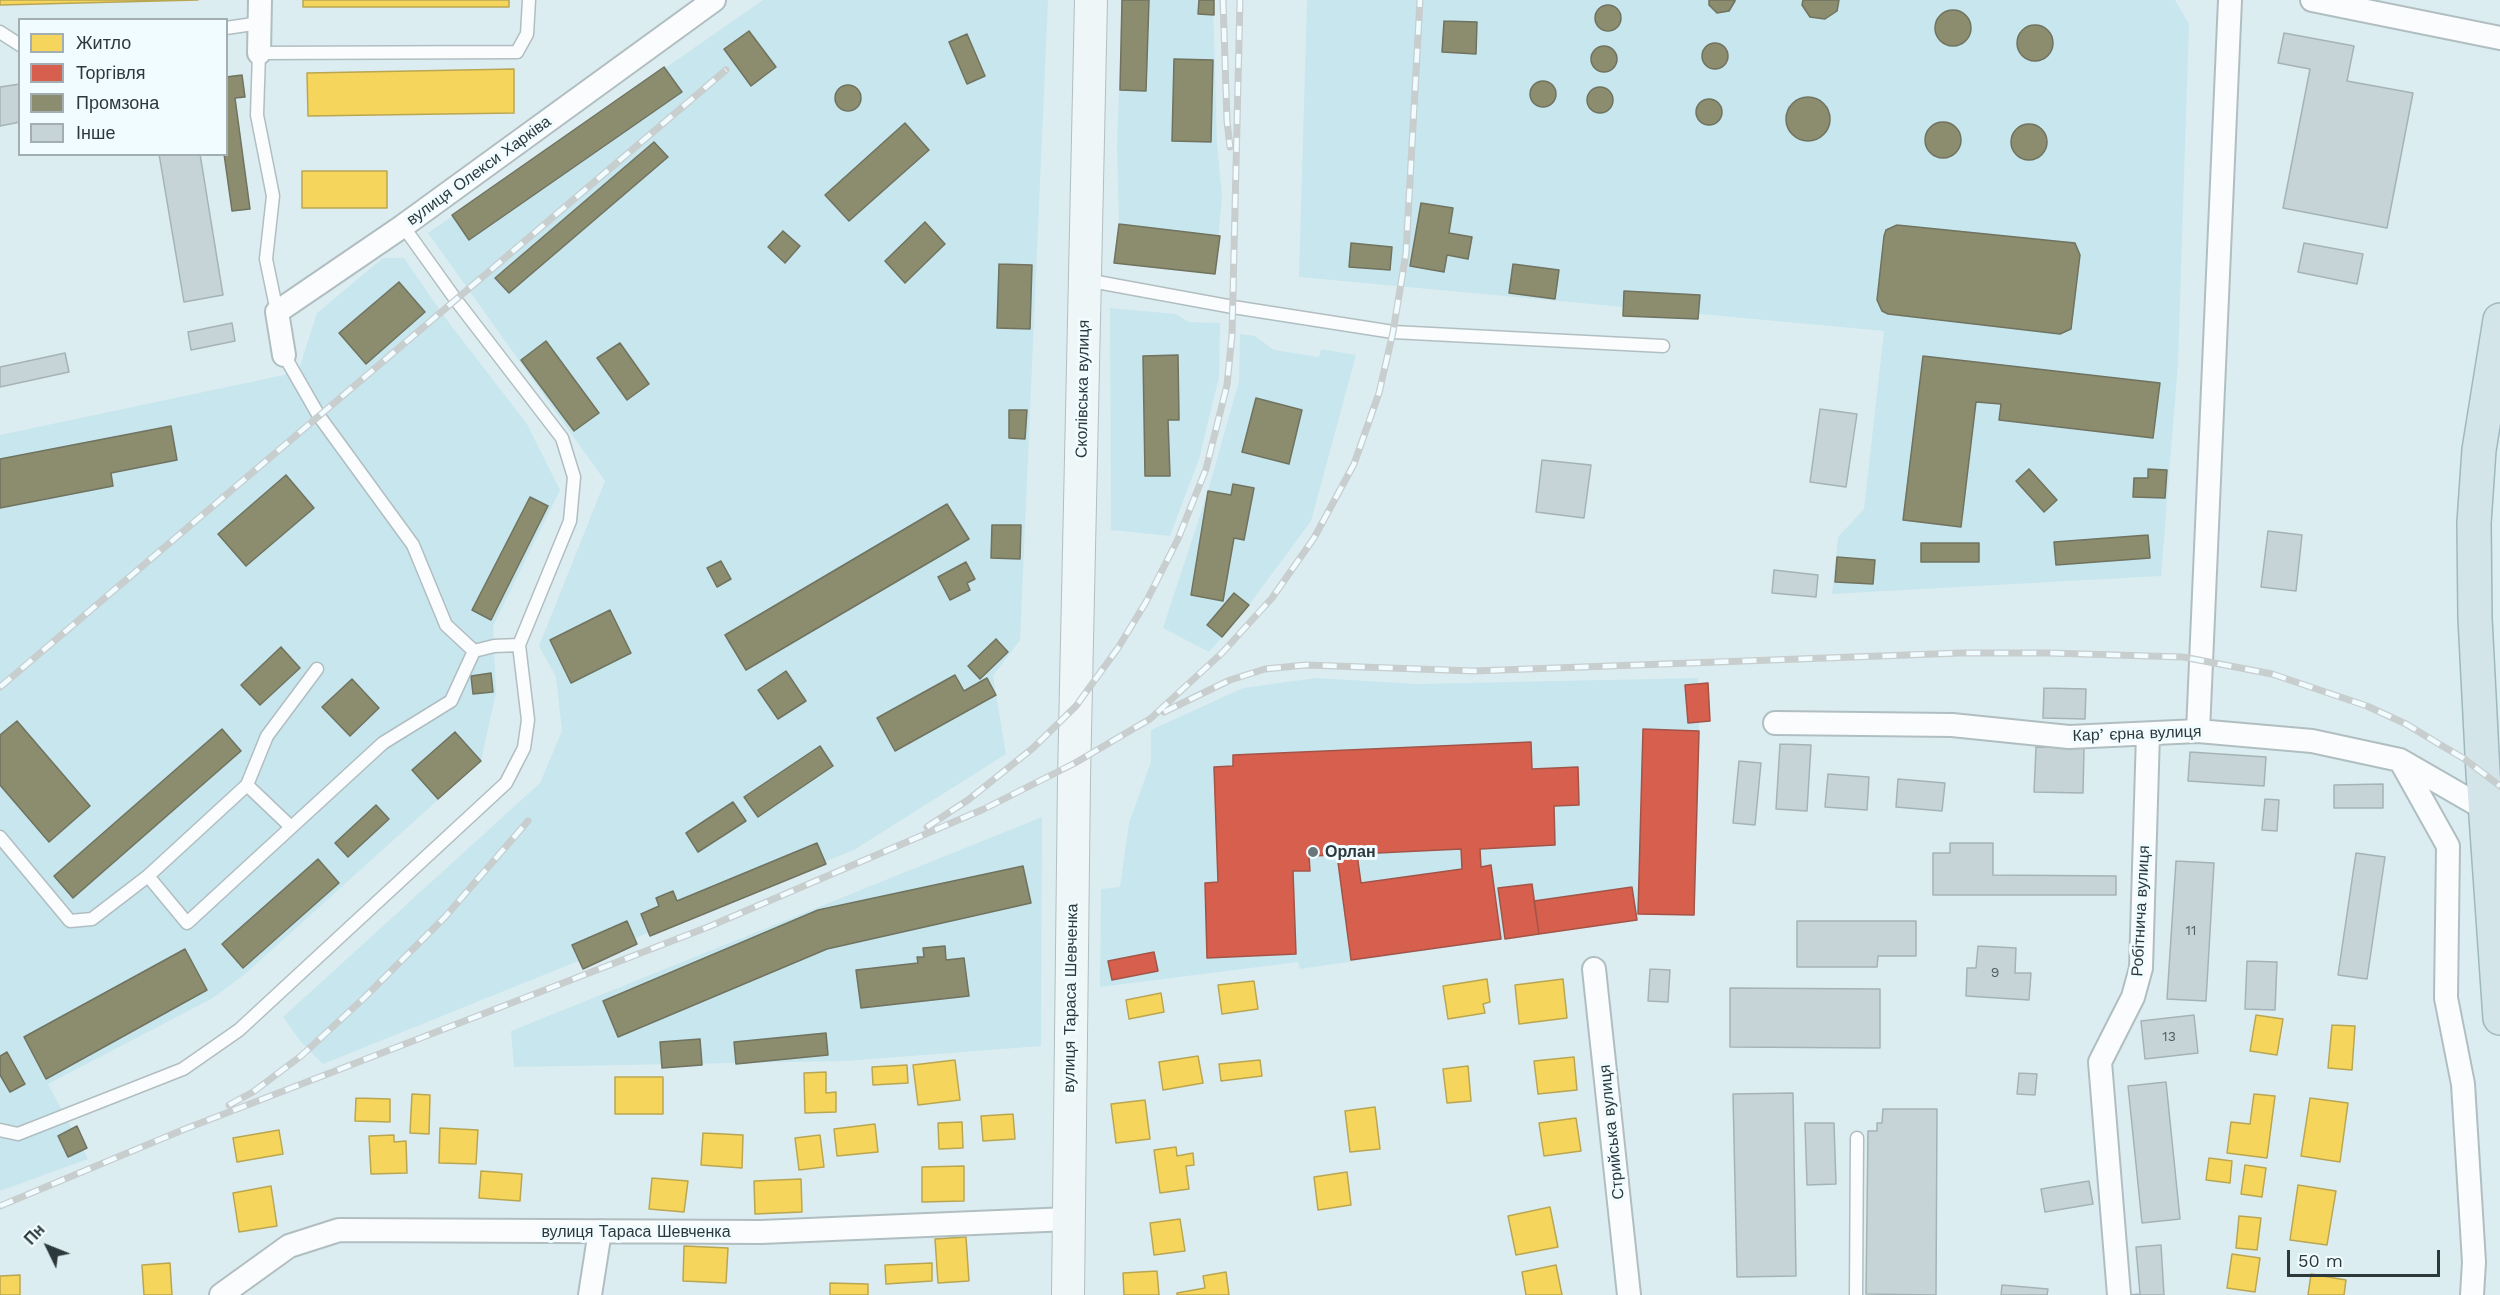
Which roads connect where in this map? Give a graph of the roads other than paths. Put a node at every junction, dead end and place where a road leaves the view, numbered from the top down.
1 (260, 0) edge
2 (529, 0) edge
3 (714, 0) edge
4 (1091, 0) edge
5 (2230, 0) edge
6 (2312, 0) edge
7 (260, 23) junction
8 (228, 28) edge
9 (0, 32) edge
10 (2500, 38) edge
11 (18, 44) edge
12 (259, 53) junction
13 (403, 226) junction
14 (1086, 280) junction
15 (277, 312) junction
16 (2500, 320) edge
17 (1664, 346) dead end
18 (284, 355) joint
19 (519, 645) junction
20 (474, 651) junction
21 (317, 669) dead end
22 (1775, 723) dead end
23 (2198, 731) junction
24 (2148, 734) junction
25 (2400, 760) junction
26 (1074, 778) joint
27 (247, 785) junction
28 (2485, 808) junction
29 (291, 827) junction
30 (0, 837) edge
31 (148, 876) junction
32 (1594, 969) dead end
33 (2500, 1018) edge
34 (0, 1130) edge
35 (1857, 1138) dead end
36 (1069, 1219) junction
37 (600, 1232) junction
38 (221, 1295) edge
39 (590, 1295) edge
40 (1068, 1295) edge
41 (1629, 1295) edge
42 (1856, 1295) edge
43 (2119, 1295) edge
44 (2472, 1295) edge

1 - 7 street
2 - 12 lane
3 - 13 street, вулиця Олекси Харківа
4 - 14 street, Сколівська вулиця
5 - 23 street
6 - 10 street
7 - 8 lane
7 - 12 street
9 - 11 lane
12 - 15 lane
13 - 15 street, вулиця Олекси Харківа
13 - 19 lane
14 - 17 lane
14 - 26 street, Сколівська вулиця
15 - 18 street
16 - 28 highway
18 - 20 lane
19 - 20 lane
19 - 34 lane
20 - 29 lane
21 - 27 lane
22 - 24 street, Карʼєрна вулиця
23 - 24 street, Карʼєрна вулиця
23 - 25 street, Карʼєрна вулиця
24 - 43 street, Робітнича вулиця
25 - 28 street, Карʼєрна вулиця
25 - 44 street
26 - 36 street, вулиця Тараса Шевченка
27 - 29 lane
27 - 31 lane
28 - 33 highway
29 - 31 lane
30 - 31 lane
32 - 41 street, Стрийська вулиця
35 - 42 lane
36 - 37 street, вулиця Тараса Шевченка
36 - 40 street, вулиця Тараса Шевченка
37 - 38 street, вулиця Тараса Шевченка
37 - 39 street

